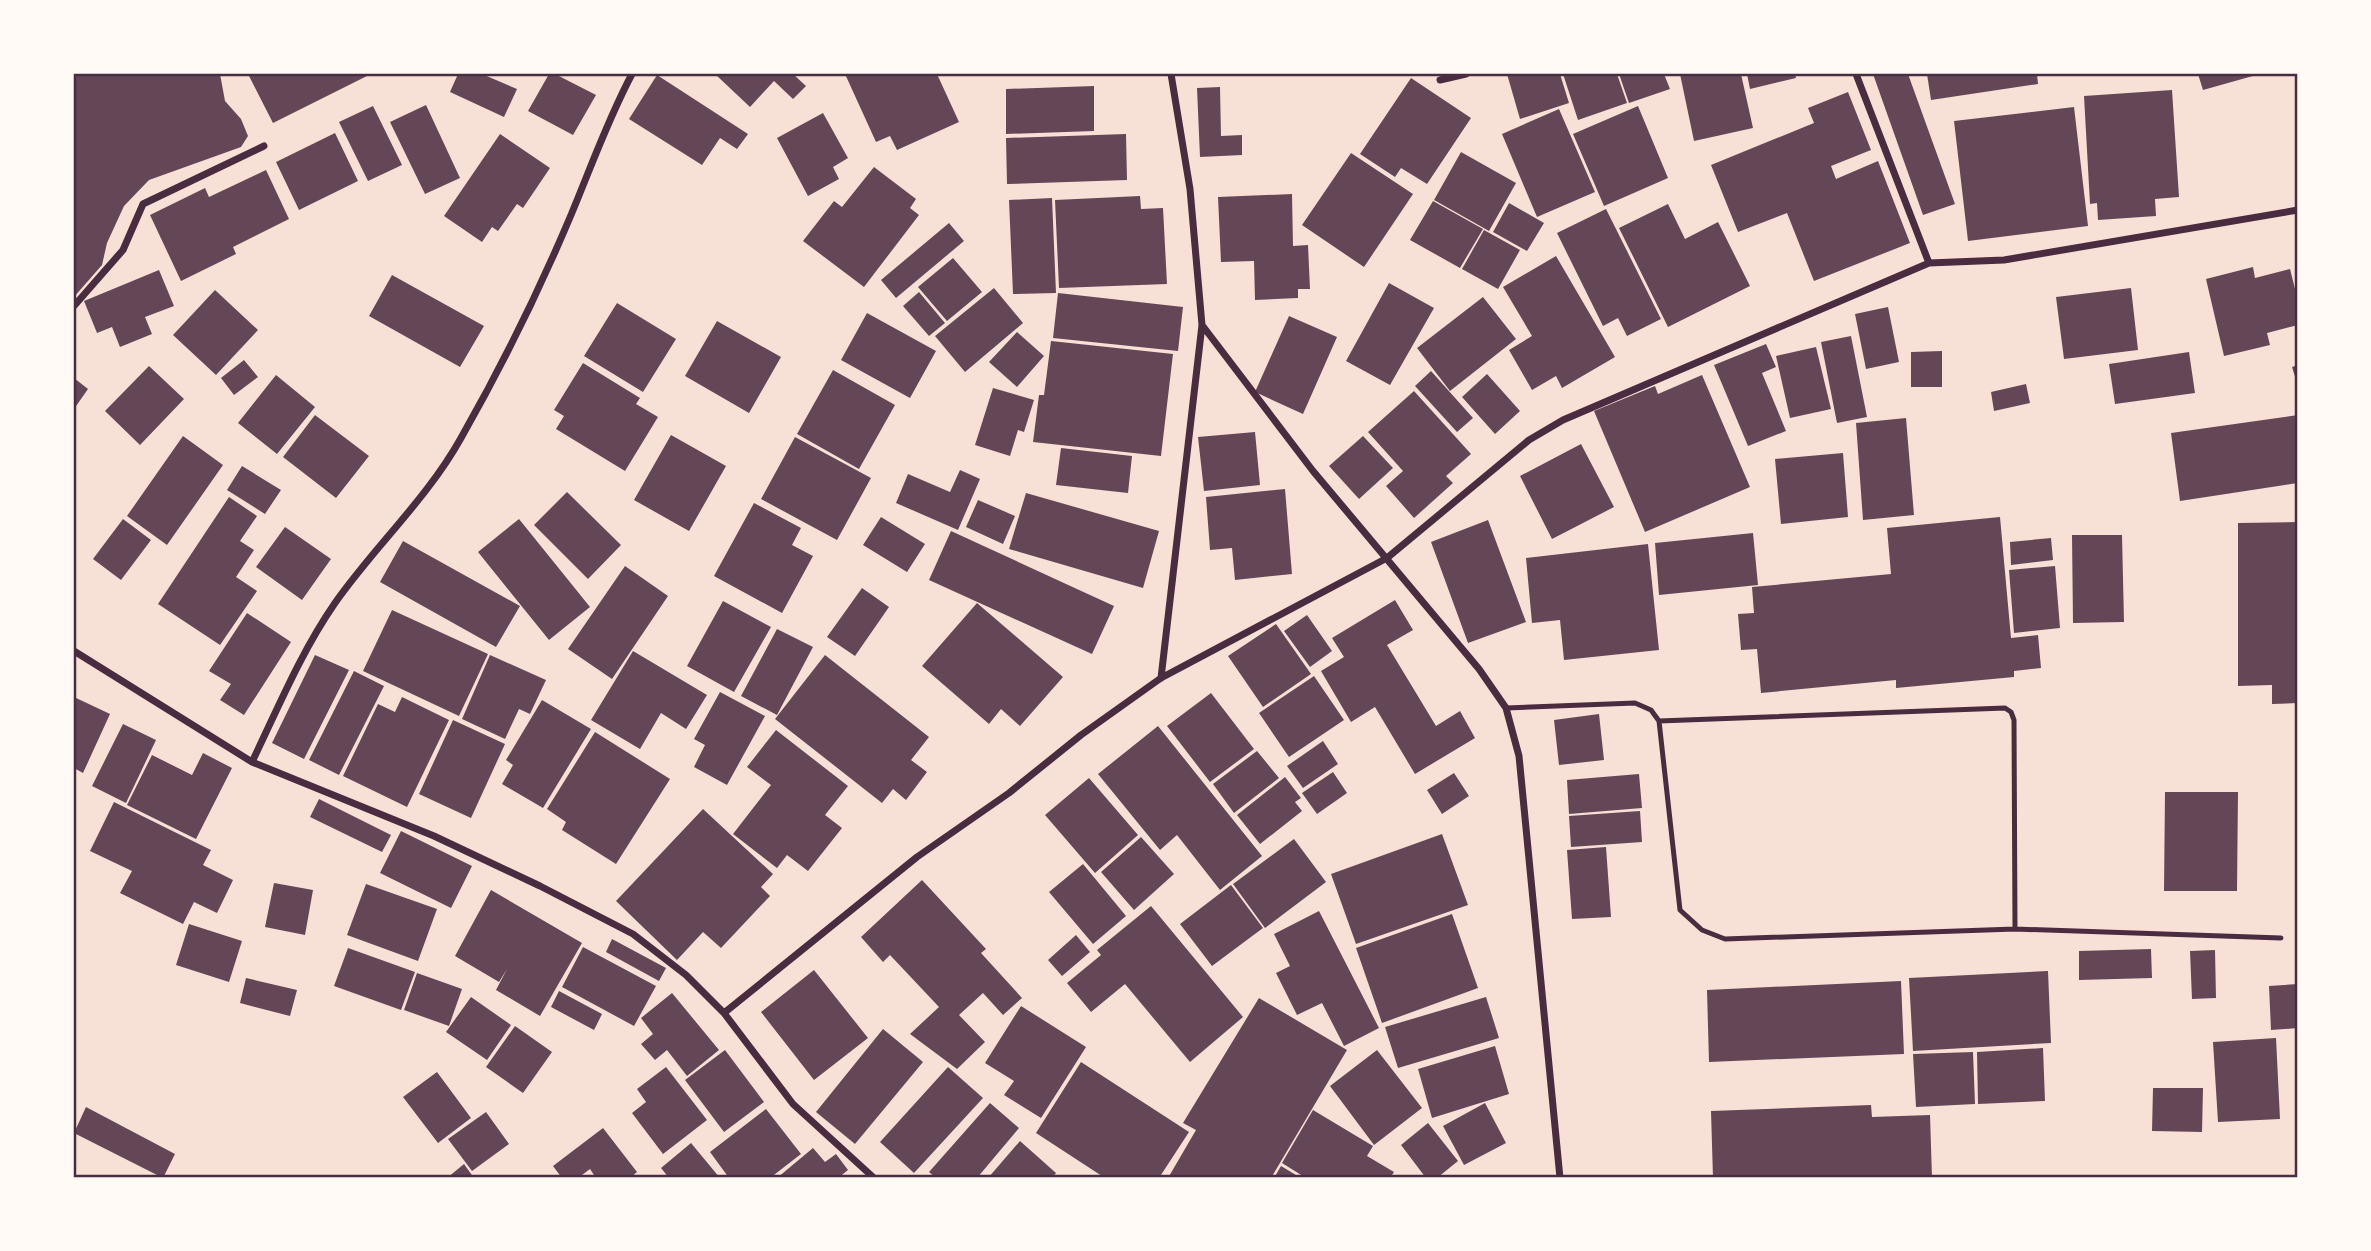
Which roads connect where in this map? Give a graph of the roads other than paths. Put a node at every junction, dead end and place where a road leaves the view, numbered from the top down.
1 (632, 74) edge
2 (1171, 74) edge
3 (1466, 74) edge
4 (1856, 74) edge
5 (1440, 80) dead end
6 (264, 146) dead end
7 (2298, 210) edge
8 (1929, 263) junction
9 (74, 306) edge
10 (1202, 324) junction
11 (1387, 558) junction
12 (74, 651) edge
13 (1161, 678) junction
14 (1506, 708) junction
15 (1658, 721) junction
16 (252, 762) junction
17 (2015, 929) junction
18 (2281, 938) dead end
19 (724, 1013) junction
20 (874, 1178) edge
21 (1560, 1178) edge

1 - 16 street
2 - 10 street
3 - 5 street
4 - 8 street
6 - 9 street
7 - 8 street
8 - 11 street
10 - 11 street
10 - 13 street
11 - 13 street
11 - 14 street
12 - 16 street
13 - 19 street
14 - 15 lane
14 - 21 street
15 - 17 lane
15 - 17 lane
16 - 19 street
17 - 18 lane
19 - 20 street

